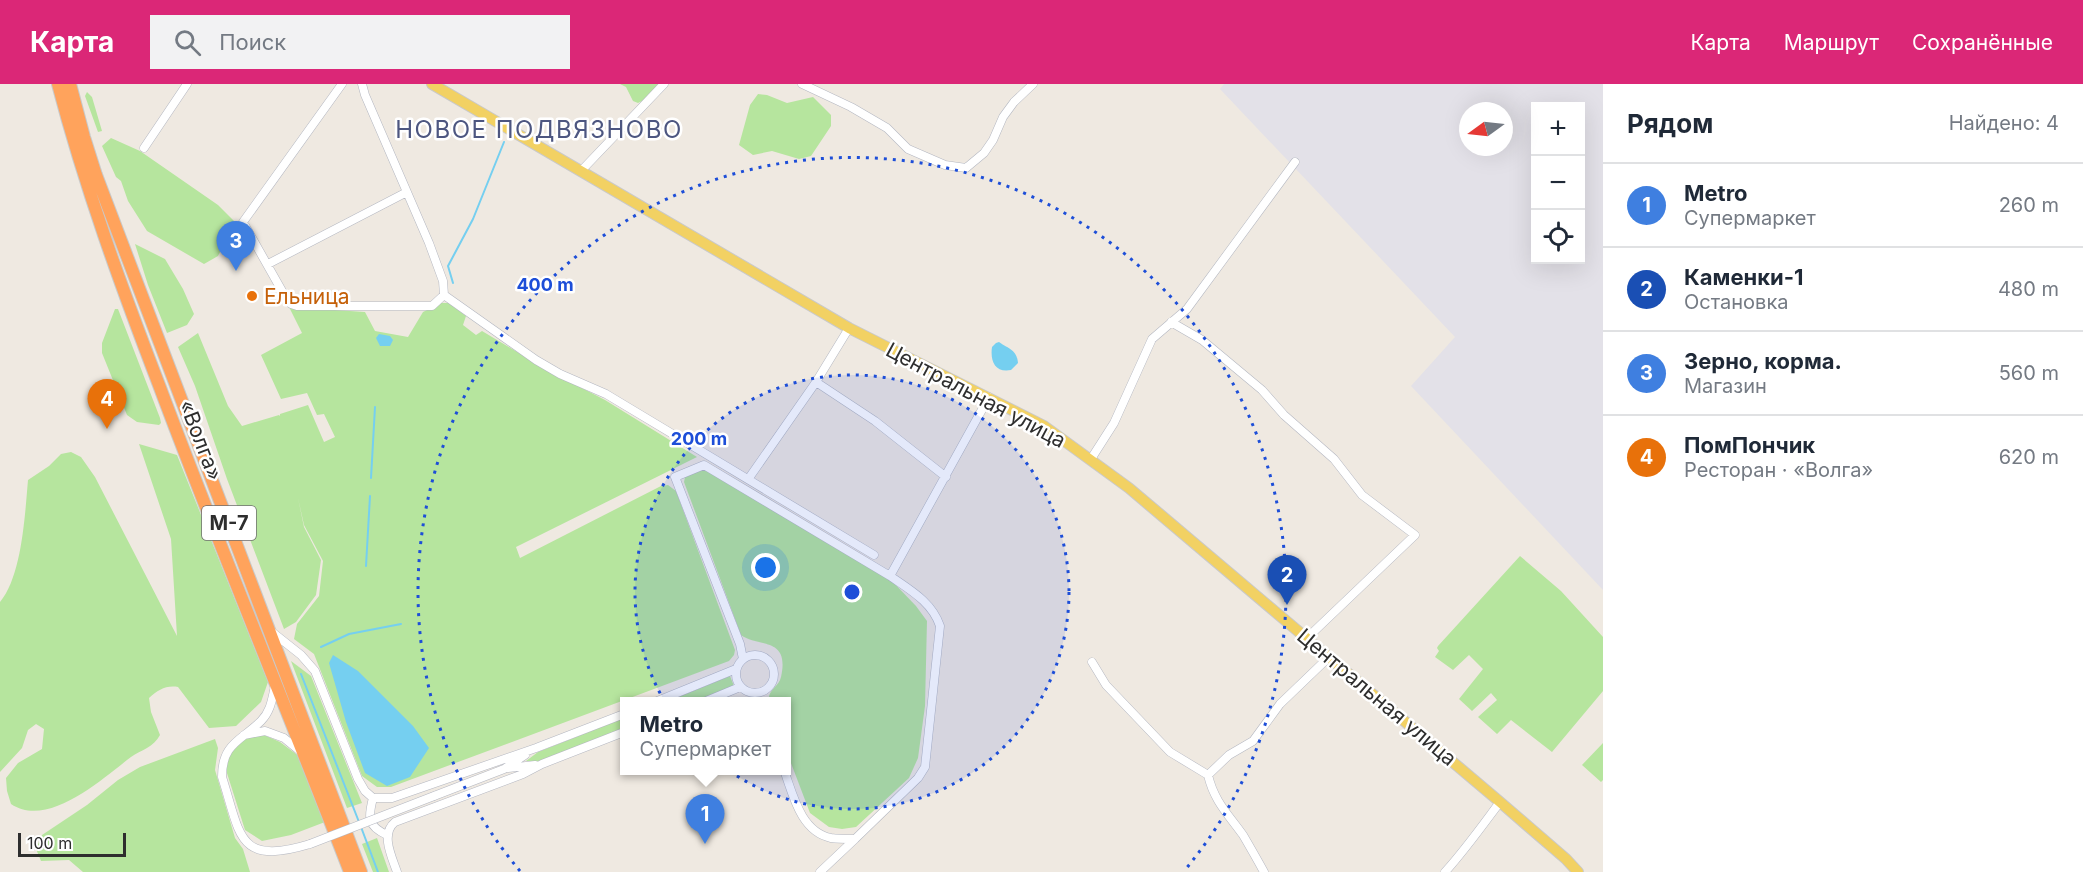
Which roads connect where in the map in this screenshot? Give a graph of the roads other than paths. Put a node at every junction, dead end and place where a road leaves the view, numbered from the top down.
1 (58, 84) edge
2 (70, 84) edge
3 (187, 84) edge
4 (342, 84) edge
5 (362, 84) edge
6 (432, 84) edge
7 (664, 84) edge
8 (802, 84) edge
9 (1034, 84) edge
10 (144, 148) dead end
11 (1295, 162) dead end
12 (581, 171) junction
13 (407, 192) junction
14 (268, 264) junction
15 (444, 295) junction
16 (1171, 322) junction
17 (849, 328) junction
18 (816, 381) junction
19 (989, 397) junction
20 (1091, 459) junction
21 (946, 477) junction
22 (749, 478) junction
23 (874, 555) dead end
24 (890, 576) junction
25 (272, 632) junction
26 (1307, 638) junction
27 (1329, 657) junction
28 (743, 659) junction
29 (1092, 662) dead end
30 (736, 669) junction
31 (275, 683) junction
32 (740, 687) junction
33 (666, 697) edge
34 (716, 697) edge
35 (756, 697) edge
36 (759, 697) edge
37 (620, 716) edge
38 (620, 734) edge
39 (243, 735) junction
40 (536, 748) junction
41 (304, 754) junction
42 (542, 764) junction
43 (504, 768) junction
44 (786, 775) edge
45 (1208, 775) junction
46 (373, 798) junction
47 (1500, 802) junction
48 (387, 835) junction
49 (855, 839) junction
50 (350, 872) edge
51 (361, 872) edge
52 (397, 872) edge
53 (820, 872) edge
54 (1264, 872) edge
55 (1445, 872) edge
56 (1578, 872) edge

1 - 31 highway, «Волга» / М-7
2 - 25 highway, «Волга» / М-7
3 - 10 street
4 - 14 street
5 - 13 street
6 - 12 main road, Центральная улица
7 - 12 street
8 - 9 street
11 - 16 street
12 - 17 main road, Центральная улица
13 - 14 street
13 - 15 street
14 - 15 street
15 - 22 street
16 - 20 street
16 - 26 street
17 - 18 street
17 - 19 main road, Центральная улица
18 - 21 street
18 - 22 street
19 - 20 main road, Центральная улица
19 - 21 street
20 - 26 main road, Центральная улица
21 - 24 street
22 - 23 street
24 - 28 street
24 - 49 street
25 - 46 street
25 - 51 highway, «Волга» / М-7
26 - 27 main road, Центральная улица
27 - 45 street
27 - 47 main road, Центральная улица
28 - 30 street
28 - 36 street
29 - 45 street
30 - 32 street
30 - 33 street
31 - 39 street
31 - 41 highway, «Волга» / М-7
32 - 34 street
32 - 35 street
37 - 40 street
38 - 42 street
39 - 41 street
39 - 43 street, bridge
40 - 43 street
40 - 46 street
41 - 50 highway, «Волга» / М-7
42 - 43 street
42 - 48 street
44 - 49 street
45 - 54 street
46 - 48 street
47 - 55 street
47 - 56 main road, Центральная улица
48 - 52 street
49 - 53 street

